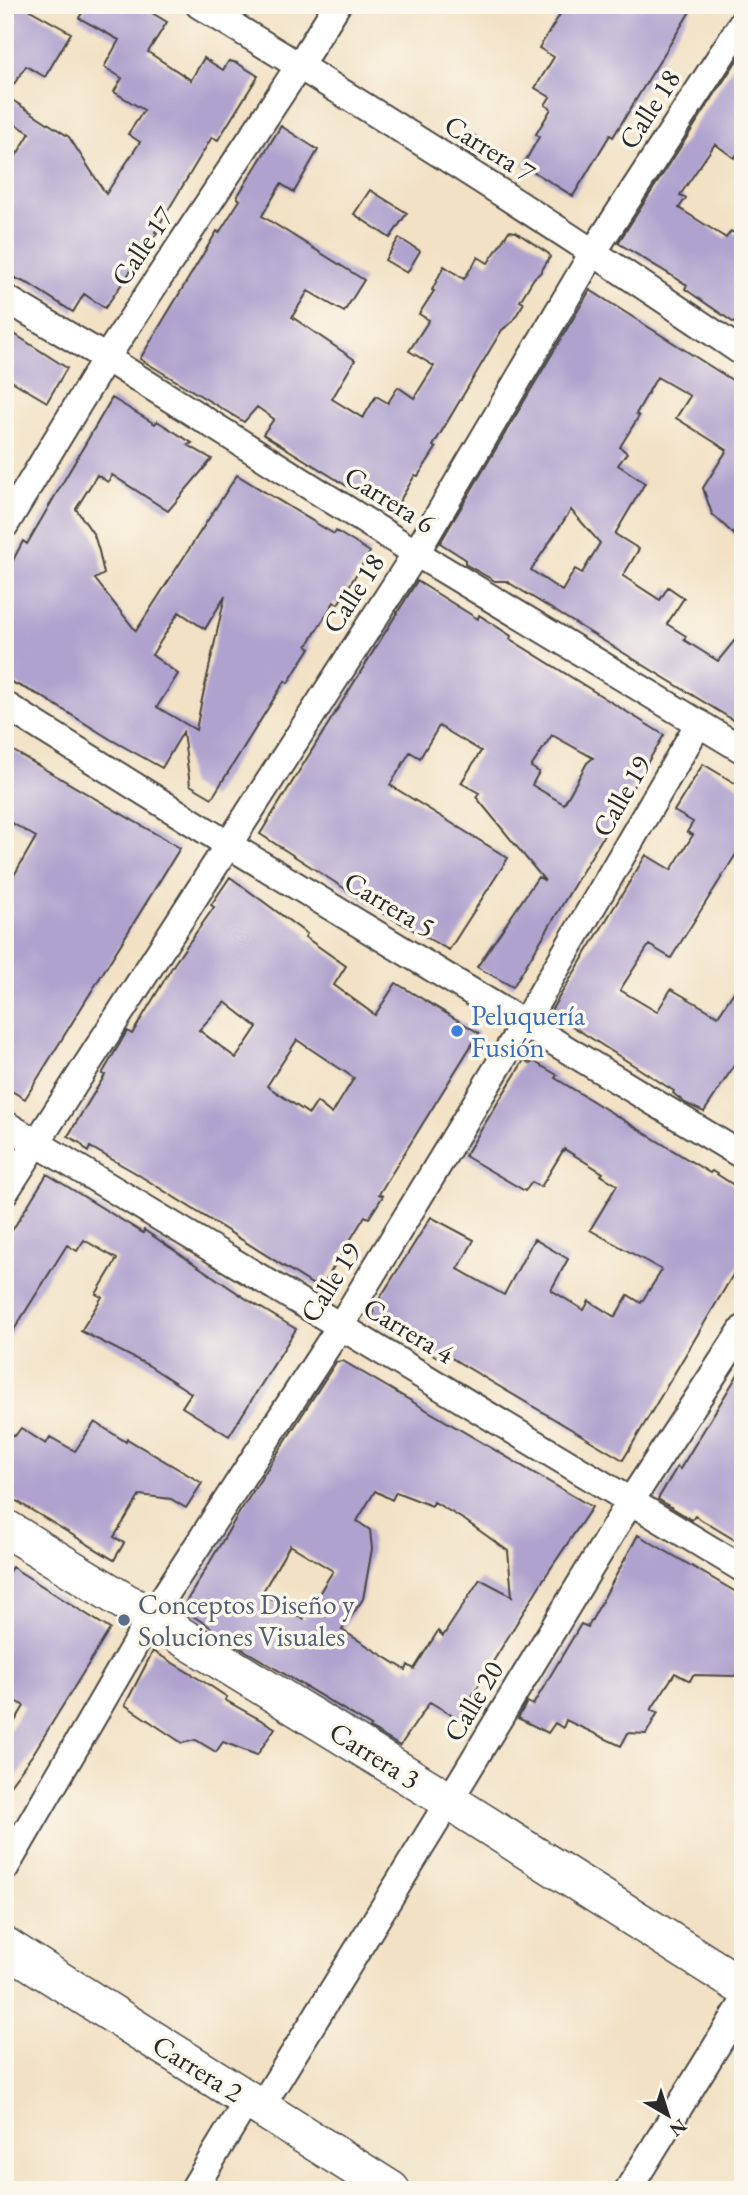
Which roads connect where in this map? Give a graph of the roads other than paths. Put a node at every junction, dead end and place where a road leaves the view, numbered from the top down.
1 (199, 5) edge
2 (337, 5) edge
3 (743, 22) edge
4 (299, 66) junction
5 (594, 251) junction
6 (5, 298) edge
7 (743, 352) edge
8 (106, 358) junction
9 (5, 525) edge
10 (416, 553) junction
11 (5, 705) edge
12 (699, 723) junction
13 (743, 750) edge
14 (229, 845) junction
15 (525, 1022) junction
16 (5, 1124) edge
17 (35, 1142) junction
18 (743, 1156) edge
19 (5, 1192) edge
20 (341, 1325) junction
21 (743, 1329) edge
22 (630, 1502) junction
23 (5, 1528) edge
24 (743, 1569) edge
25 (152, 1617) junction
26 (449, 1801) junction
27 (5, 1868) edge
28 (5, 1946) edge
29 (743, 1987) edge
30 (743, 2003) edge
31 (254, 2103) junction
32 (193, 2190) edge
33 (391, 2190) edge
34 (628, 2190) edge

1 - 4 street, Carrera 7
2 - 4 street, Calle 17
3 - 5 street, Calle 18
4 - 5 street, Carrera 7
4 - 8 street, Calle 17
5 - 7 street, Carrera 7
5 - 10 street, Calle 18
6 - 8 street, Carrera 6
8 - 9 street, Calle 17
8 - 10 street, Carrera 6
10 - 12 street, Carrera 6
10 - 14 street, Calle 18
11 - 14 street, Carrera 5
12 - 13 street, Carrera 6
12 - 15 street, Calle 19
14 - 15 street, Carrera 5
14 - 17 street, Calle 18
15 - 18 street, Carrera 5
15 - 20 street, Calle 19
16 - 17 street, Carrera 4
17 - 19 street, Calle 18
17 - 20 street, Carrera 4
20 - 22 street, Carrera 4
20 - 25 street, Calle 19
21 - 22 street, Calle 20
22 - 24 street, Carrera 4
22 - 26 street, Calle 20
23 - 25 main road, Carrera 3
25 - 26 main road, Carrera 3
25 - 27 street, Calle 19
26 - 29 main road, Carrera 3
26 - 31 street, Calle 20
28 - 31 main road, Carrera 2
30 - 34 street
31 - 32 street, Calle 20
31 - 33 main road, Carrera 2

